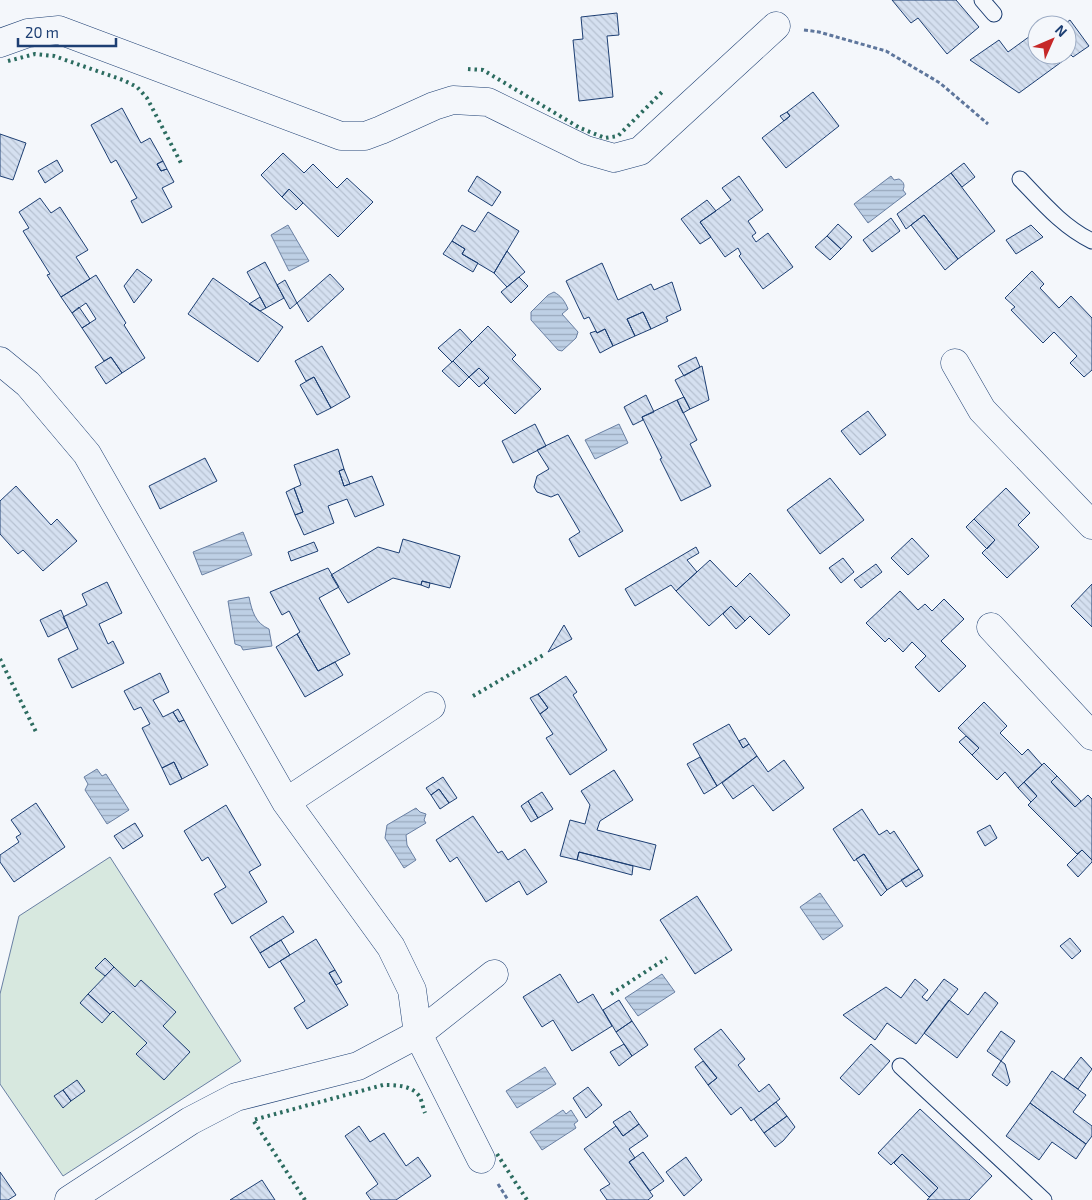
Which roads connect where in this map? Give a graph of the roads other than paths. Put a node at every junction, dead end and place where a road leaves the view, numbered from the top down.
1 (982, 0) edge
2 (994, 14) dead end
3 (776, 26) road end
4 (0, 43) edge
5 (1020, 179) dead end
6 (1092, 241) edge
7 (0, 361) edge
8 (955, 363) dead end
9 (1092, 525) edge
10 (991, 627) dead end
11 (431, 706) dead end
12 (1092, 736) edge
13 (286, 802) junction
14 (494, 974) dead end
15 (418, 1034) junction
16 (900, 1066) dead end
17 (481, 1159) dead end
18 (70, 1200) edge
19 (1044, 1200) edge

1 - 2 lane
3 - 4 street
5 - 6 lane
7 - 13 street
8 - 9 street
10 - 12 street
11 - 13 street
13 - 15 street
14 - 15 street
15 - 17 street
15 - 18 street
16 - 19 lane

